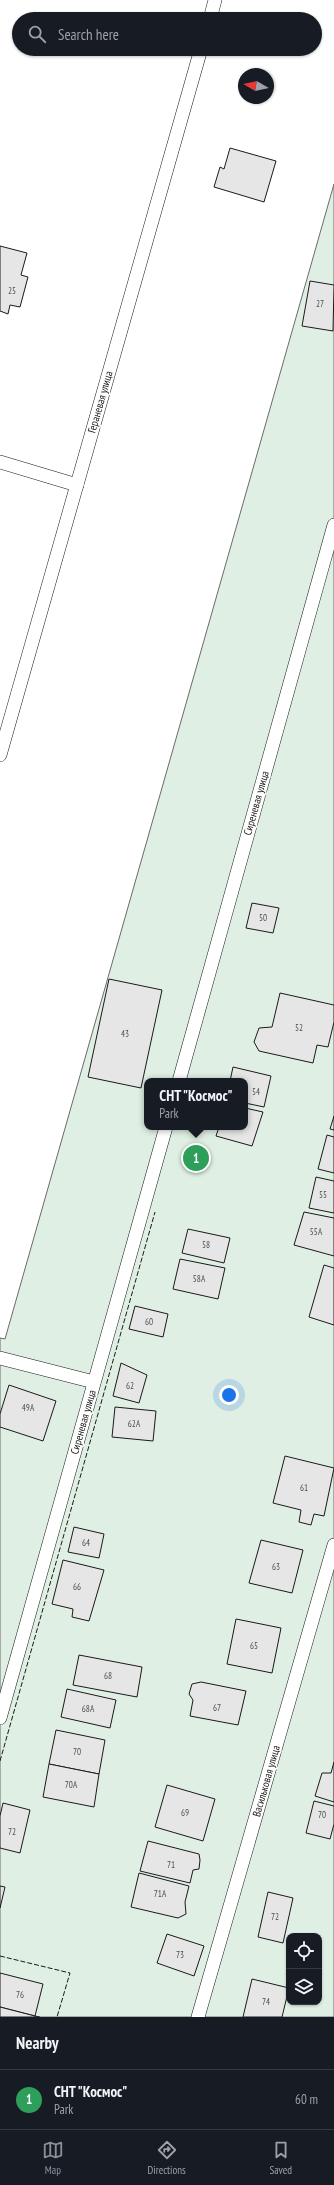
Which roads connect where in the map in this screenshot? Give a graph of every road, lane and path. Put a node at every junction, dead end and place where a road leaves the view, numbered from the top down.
1 (215, 0) edge
2 (212, 12) edge
3 (199, 56) edge
4 (0, 462) edge
5 (77, 485) junction
6 (334, 525) edge
7 (331, 545) edge
8 (0, 755) edge
9 (179, 1078) edge
10 (165, 1130) edge
11 (0, 1358) edge
12 (94, 1382) junction
13 (334, 1546) edge
14 (0, 1718) edge
15 (198, 2017) edge

1 - 2 lane
3 - 5 lane, Гераневая улица
4 - 5 lane
5 - 8 lane, Гераневая улица
6 - 7 lane, Сиреневая улица
7 - 9 lane, Сиреневая улица
10 - 12 lane, Сиреневая улица
11 - 12 lane
12 - 14 lane, Сиреневая улица
13 - 15 lane, Васильковая улица

